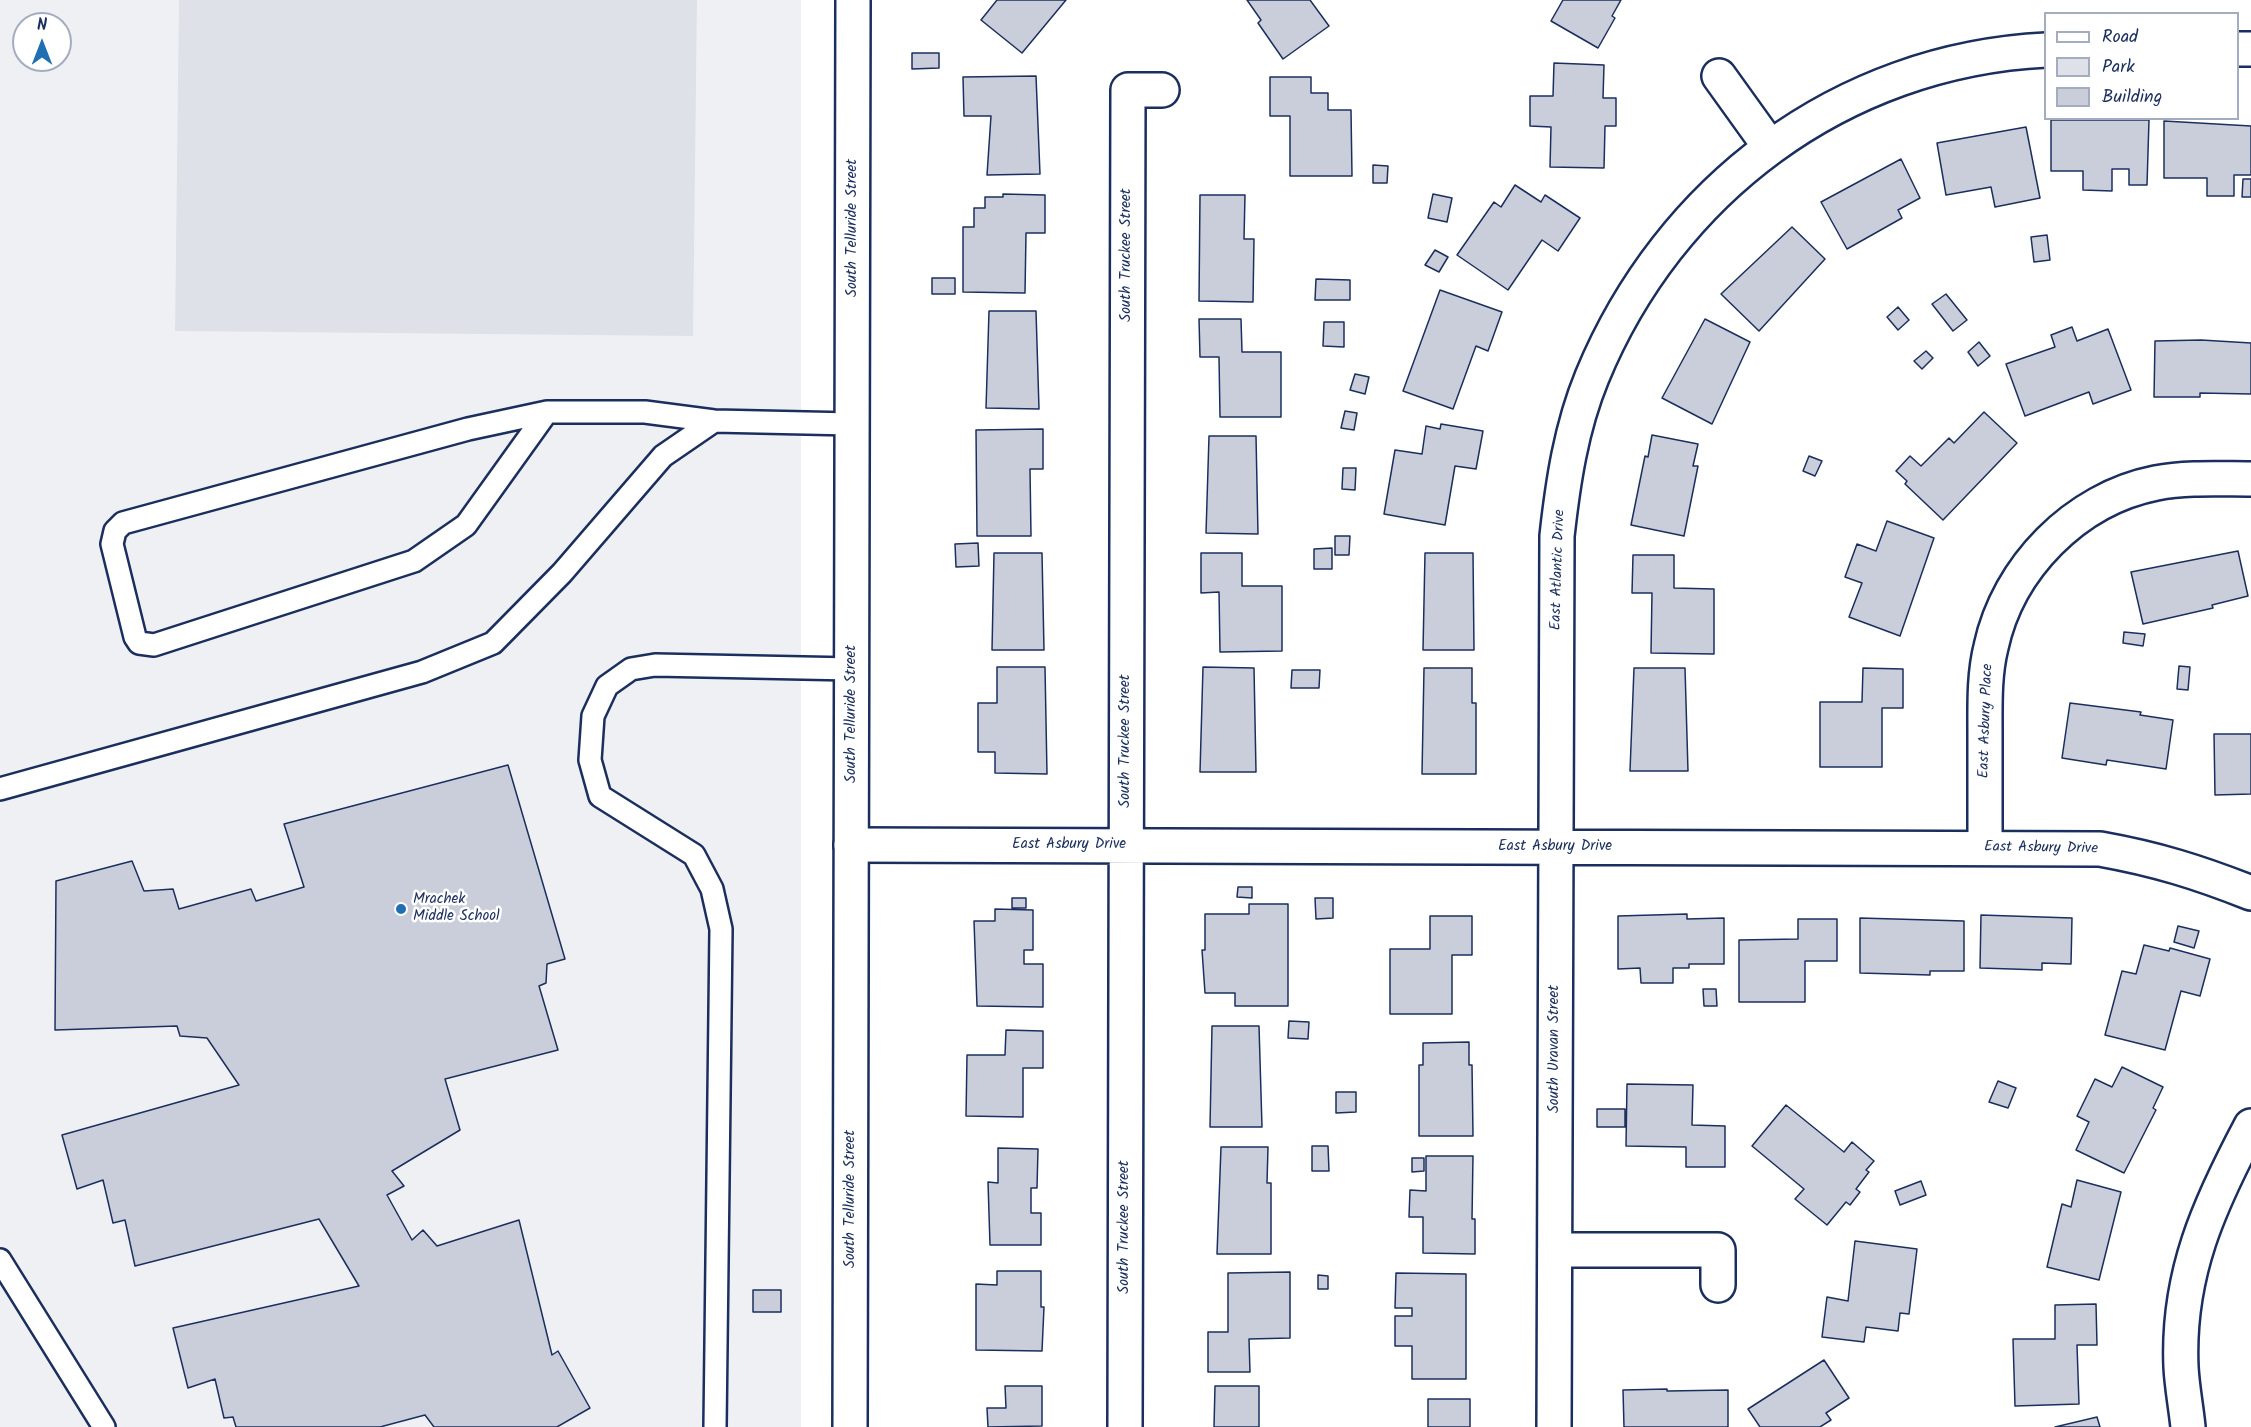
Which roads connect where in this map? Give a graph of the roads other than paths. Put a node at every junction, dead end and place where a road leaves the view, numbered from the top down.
1 (853, 0) edge
2 (2044, 50) edge
3 (1719, 76) dead end
4 (1162, 90) dead end
5 (1770, 147) junction
6 (547, 412) junction
7 (714, 421) junction
8 (852, 424) junction
9 (2251, 479) edge
10 (852, 669) junction
11 (0, 789) edge
12 (851, 845) junction
13 (1126, 846) junction
14 (1556, 847) junction
15 (1985, 848) junction
16 (2251, 893) edge
17 (2251, 1126) edge
18 (1555, 1250) junction
19 (0, 1260) edge
20 (1718, 1285) dead end
21 (104, 1427) edge
22 (715, 1427) edge
23 (850, 1427) edge
24 (1125, 1427) edge
25 (1554, 1427) edge
26 (2188, 1427) edge

1 - 8 street, South Telluride Street
2 - 5 street, East Atlantic Drive
3 - 5 street
4 - 13 street, South Truckee Street
5 - 14 street, East Atlantic Drive
6 - 6 lane
6 - 7 lane
7 - 8 lane
7 - 11 lane
8 - 10 street, South Telluride Street
9 - 15 street, East Asbury Place
10 - 12 street, South Telluride Street
10 - 22 lane
12 - 13 street, East Asbury Drive
12 - 23 street, South Telluride Street
13 - 14 street, East Asbury Drive
13 - 24 street, South Truckee Street
14 - 15 street, East Asbury Drive
14 - 18 street, South Uravan Street
15 - 16 street, East Asbury Drive
17 - 26 street
18 - 20 street
18 - 25 street, South Uravan Street
19 - 21 lane

